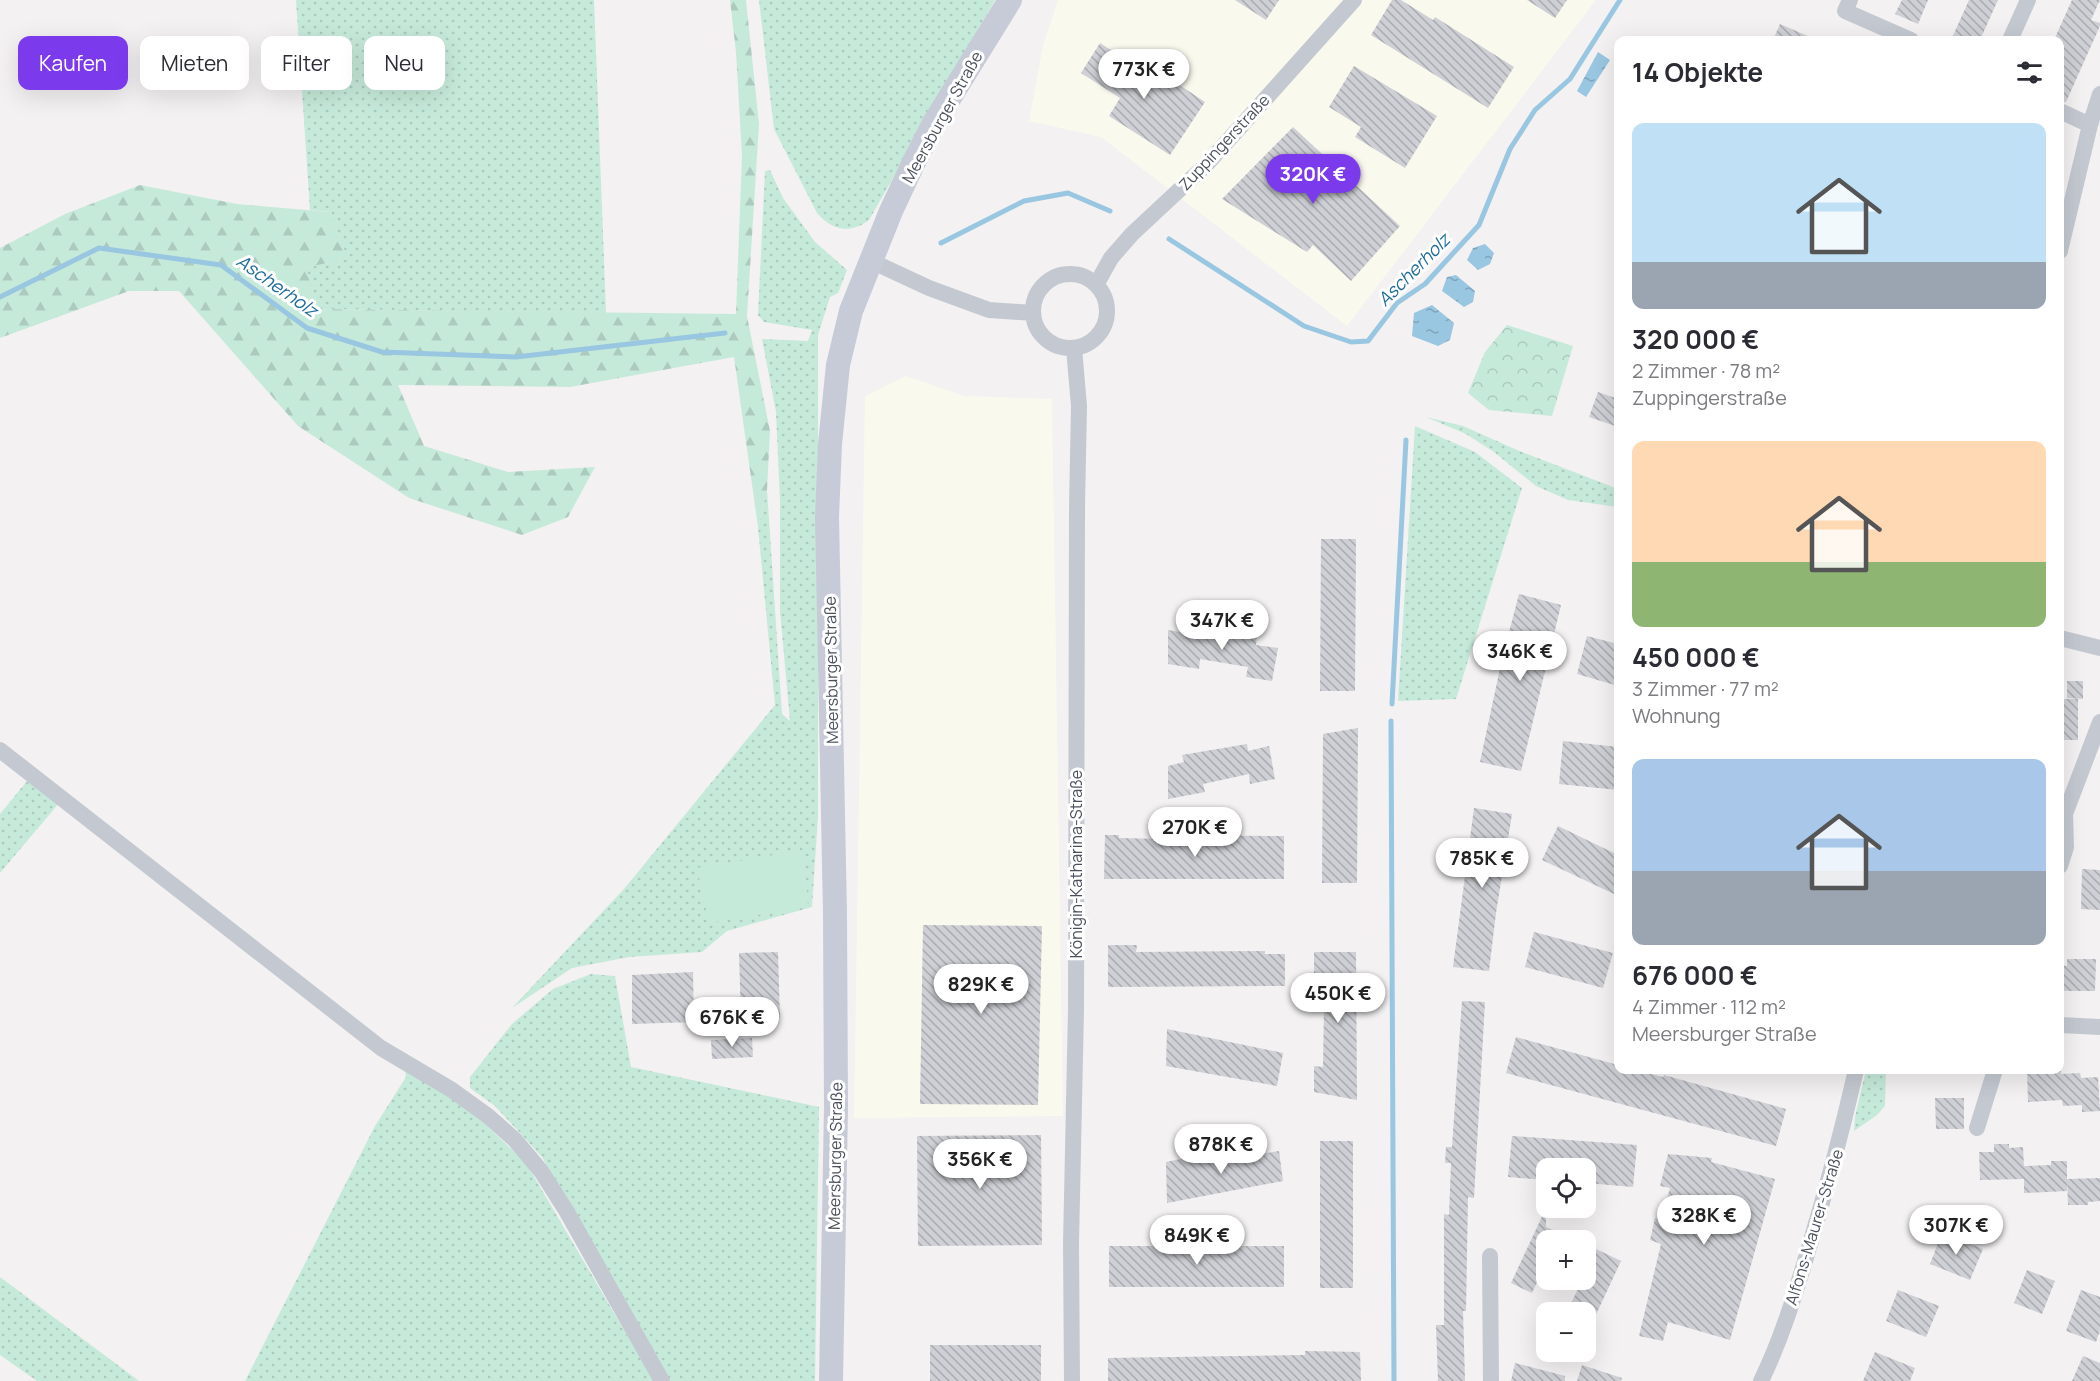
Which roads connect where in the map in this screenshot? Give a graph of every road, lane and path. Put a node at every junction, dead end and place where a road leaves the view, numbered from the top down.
1 (1010, 0) edge
2 (1354, 0) edge
3 (1850, 0) edge
4 (2028, 0) edge
5 (1902, 36) edge
6 (2012, 36) edge
7 (2100, 94) edge
8 (2064, 113) edge
9 (2090, 125) junction
10 (2064, 234) edge
11 (871, 261) junction
12 (1096, 285) junction
13 (1033, 314) junction
14 (1074, 348) junction
15 (2064, 639) edge
16 (2100, 648) edge
17 (2100, 722) edge
18 (0, 750) edge
19 (2064, 814) edge
20 (2064, 814) edge
21 (2064, 853) edge
22 (2064, 1025) edge
23 (2100, 1027) edge
24 (1855, 1074) edge
25 (1994, 1074) edge
26 (1977, 1128) dead end
27 (1490, 1256) dead end
28 (662, 1381) edge
29 (831, 1381) edge
30 (1072, 1381) edge
31 (1491, 1381) edge
32 (1761, 1381) edge

1 - 11 street, Meersburger Straße
2 - 12 street, Zuppingerstraße
3 - 5 street
4 - 6 street
7 - 9 street
8 - 9 street
9 - 10 street
11 - 13 street
11 - 29 street, Meersburger Straße
12 - 13 street
12 - 14 street
13 - 14 street
14 - 30 street, Königin-Katharina-Straße
15 - 16 street
17 - 20 street
18 - 28 street
19 - 21 street
22 - 23 street
24 - 32 street, Alfons-Maurer-Straße
25 - 26 street
27 - 31 street

